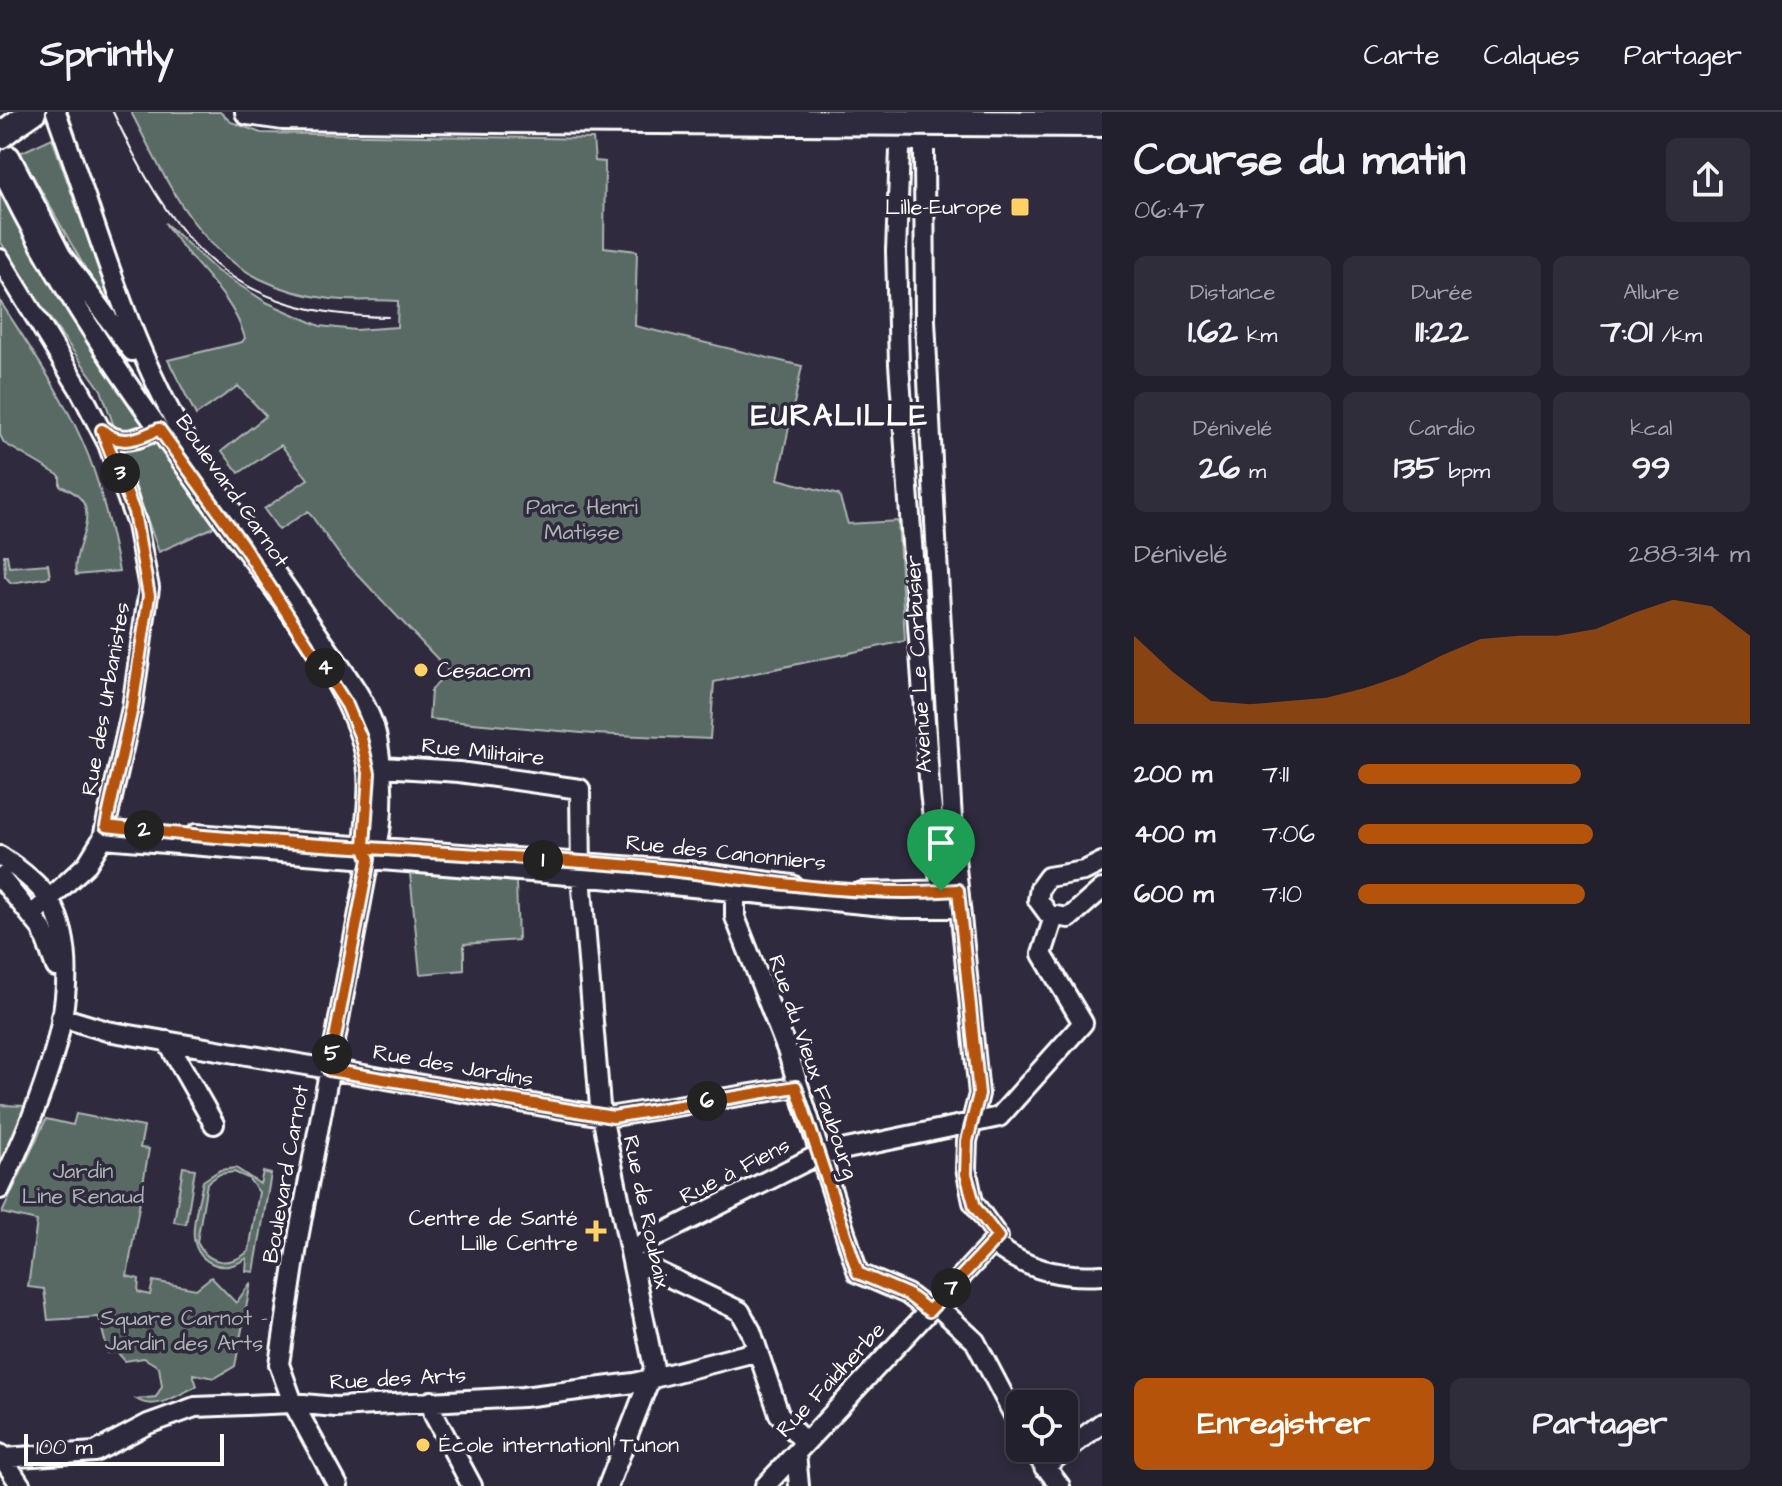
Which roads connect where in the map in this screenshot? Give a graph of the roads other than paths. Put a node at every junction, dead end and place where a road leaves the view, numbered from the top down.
1 (56, 112) edge
2 (248, 112) edge
3 (585, 115) edge
4 (912, 118) edge
5 (1055, 118) edge
6 (1102, 124) edge
7 (14, 134) edge
8 (0, 259) edge
9 (155, 382) junction
10 (155, 425) junction
11 (102, 430) junction
12 (382, 767) junction
13 (578, 787) joint
14 (105, 832) junction
15 (366, 853) junction
16 (0, 856) edge
17 (1102, 862) edge
18 (582, 869) junction
19 (0, 877) edge
20 (734, 883) junction
21 (1102, 889) edge
22 (953, 896) junction
23 (49, 899) junction
24 (32, 915) junction
25 (1054, 917) junction
26 (61, 1017) junction
27 (167, 1041) junction
28 (329, 1070) junction
29 (796, 1087) junction
30 (601, 1116) junction
31 (972, 1122) junction
32 (214, 1124) dead end
33 (818, 1155) junction
34 (0, 1189) edge
35 (996, 1240) junction
36 (632, 1255) junction
37 (1102, 1275) edge
38 (932, 1308) junction
39 (755, 1352) junction
40 (651, 1380) junction
41 (1006, 1400) edge
42 (431, 1401) junction
43 (293, 1403) junction
44 (1102, 1423) edge
45 (800, 1448) junction
46 (2, 1456) edge
47 (1041, 1462) edge
48 (1053, 1480) edge
49 (21, 1486) edge
50 (338, 1486) edge
51 (472, 1486) edge
52 (608, 1486) edge
53 (765, 1486) edge
54 (799, 1486) edge

1 - 9 street, Boulevard Carnot
2 - 3 main road
3 - 4 main road
4 - 5 main road
4 - 22 street, Avenue Le Corbusier, bridge
4 - 22 street, Avenue Le Corbusier, bridge
5 - 6 main road
7 - 9 street, Boulevard Carnot
7 - 10 street, Boulevard Carnot
8 - 11 street, Rue des Urbanistes
9 - 12 street, Boulevard Carnot
10 - 11 street
10 - 15 street, Boulevard Carnot
11 - 14 street, Rue des Urbanistes
12 - 13 street, Rue Militaire
12 - 15 street, Boulevard Carnot
13 - 18 street, Rue de Roubaix
14 - 15 street, Rue des Canonniers
14 - 23 street, Rue des Urbanistes
15 - 18 street, Rue des Canonniers
15 - 28 street, Boulevard Carnot
16 - 23 street
17 - 25 street
18 - 20 street, Rue des Canonniers
18 - 30 street, Rue de Roubaix
19 - 24 street
20 - 22 street, Rue des Canonniers
20 - 29 street, Rue du Vieux Faubourg
21 - 25 street
22 - 31 street, Avenue Le Corbusier
23 - 24 street, Rue des Urbanistes
23 - 26 street
24 - 26 street
25 - 31 street, Rue à Fiens
26 - 27 street, Rue des Jardins
26 - 34 street
27 - 28 street, Rue des Jardins
27 - 32 street
28 - 30 street, Rue des Jardins
28 - 43 street, Boulevard Carnot
29 - 30 street, Rue des Jardins
29 - 33 street, Rue du Vieux Faubourg
30 - 36 street, Rue de Roubaix
31 - 33 street, Rue à Fiens
31 - 35 street, Avenue Le Corbusier
33 - 36 street, Rue à Fiens
33 - 38 street, Rue du Vieux Faubourg
35 - 37 street
35 - 38 street, Rue Faidherbe
36 - 39 street
36 - 40 street, Rue de Roubaix
38 - 41 street
38 - 45 street, Rue Faidherbe
39 - 40 street, Rue des Arts
39 - 45 street
40 - 42 street, Rue des Arts
40 - 52 street
42 - 43 street, Rue des Arts
42 - 51 street
43 - 46 street, Rue des Arts
43 - 50 street, Boulevard Carnot
44 - 48 street
45 - 53 street, Rue Faidherbe
45 - 54 street
46 - 49 street
47 - 48 street

